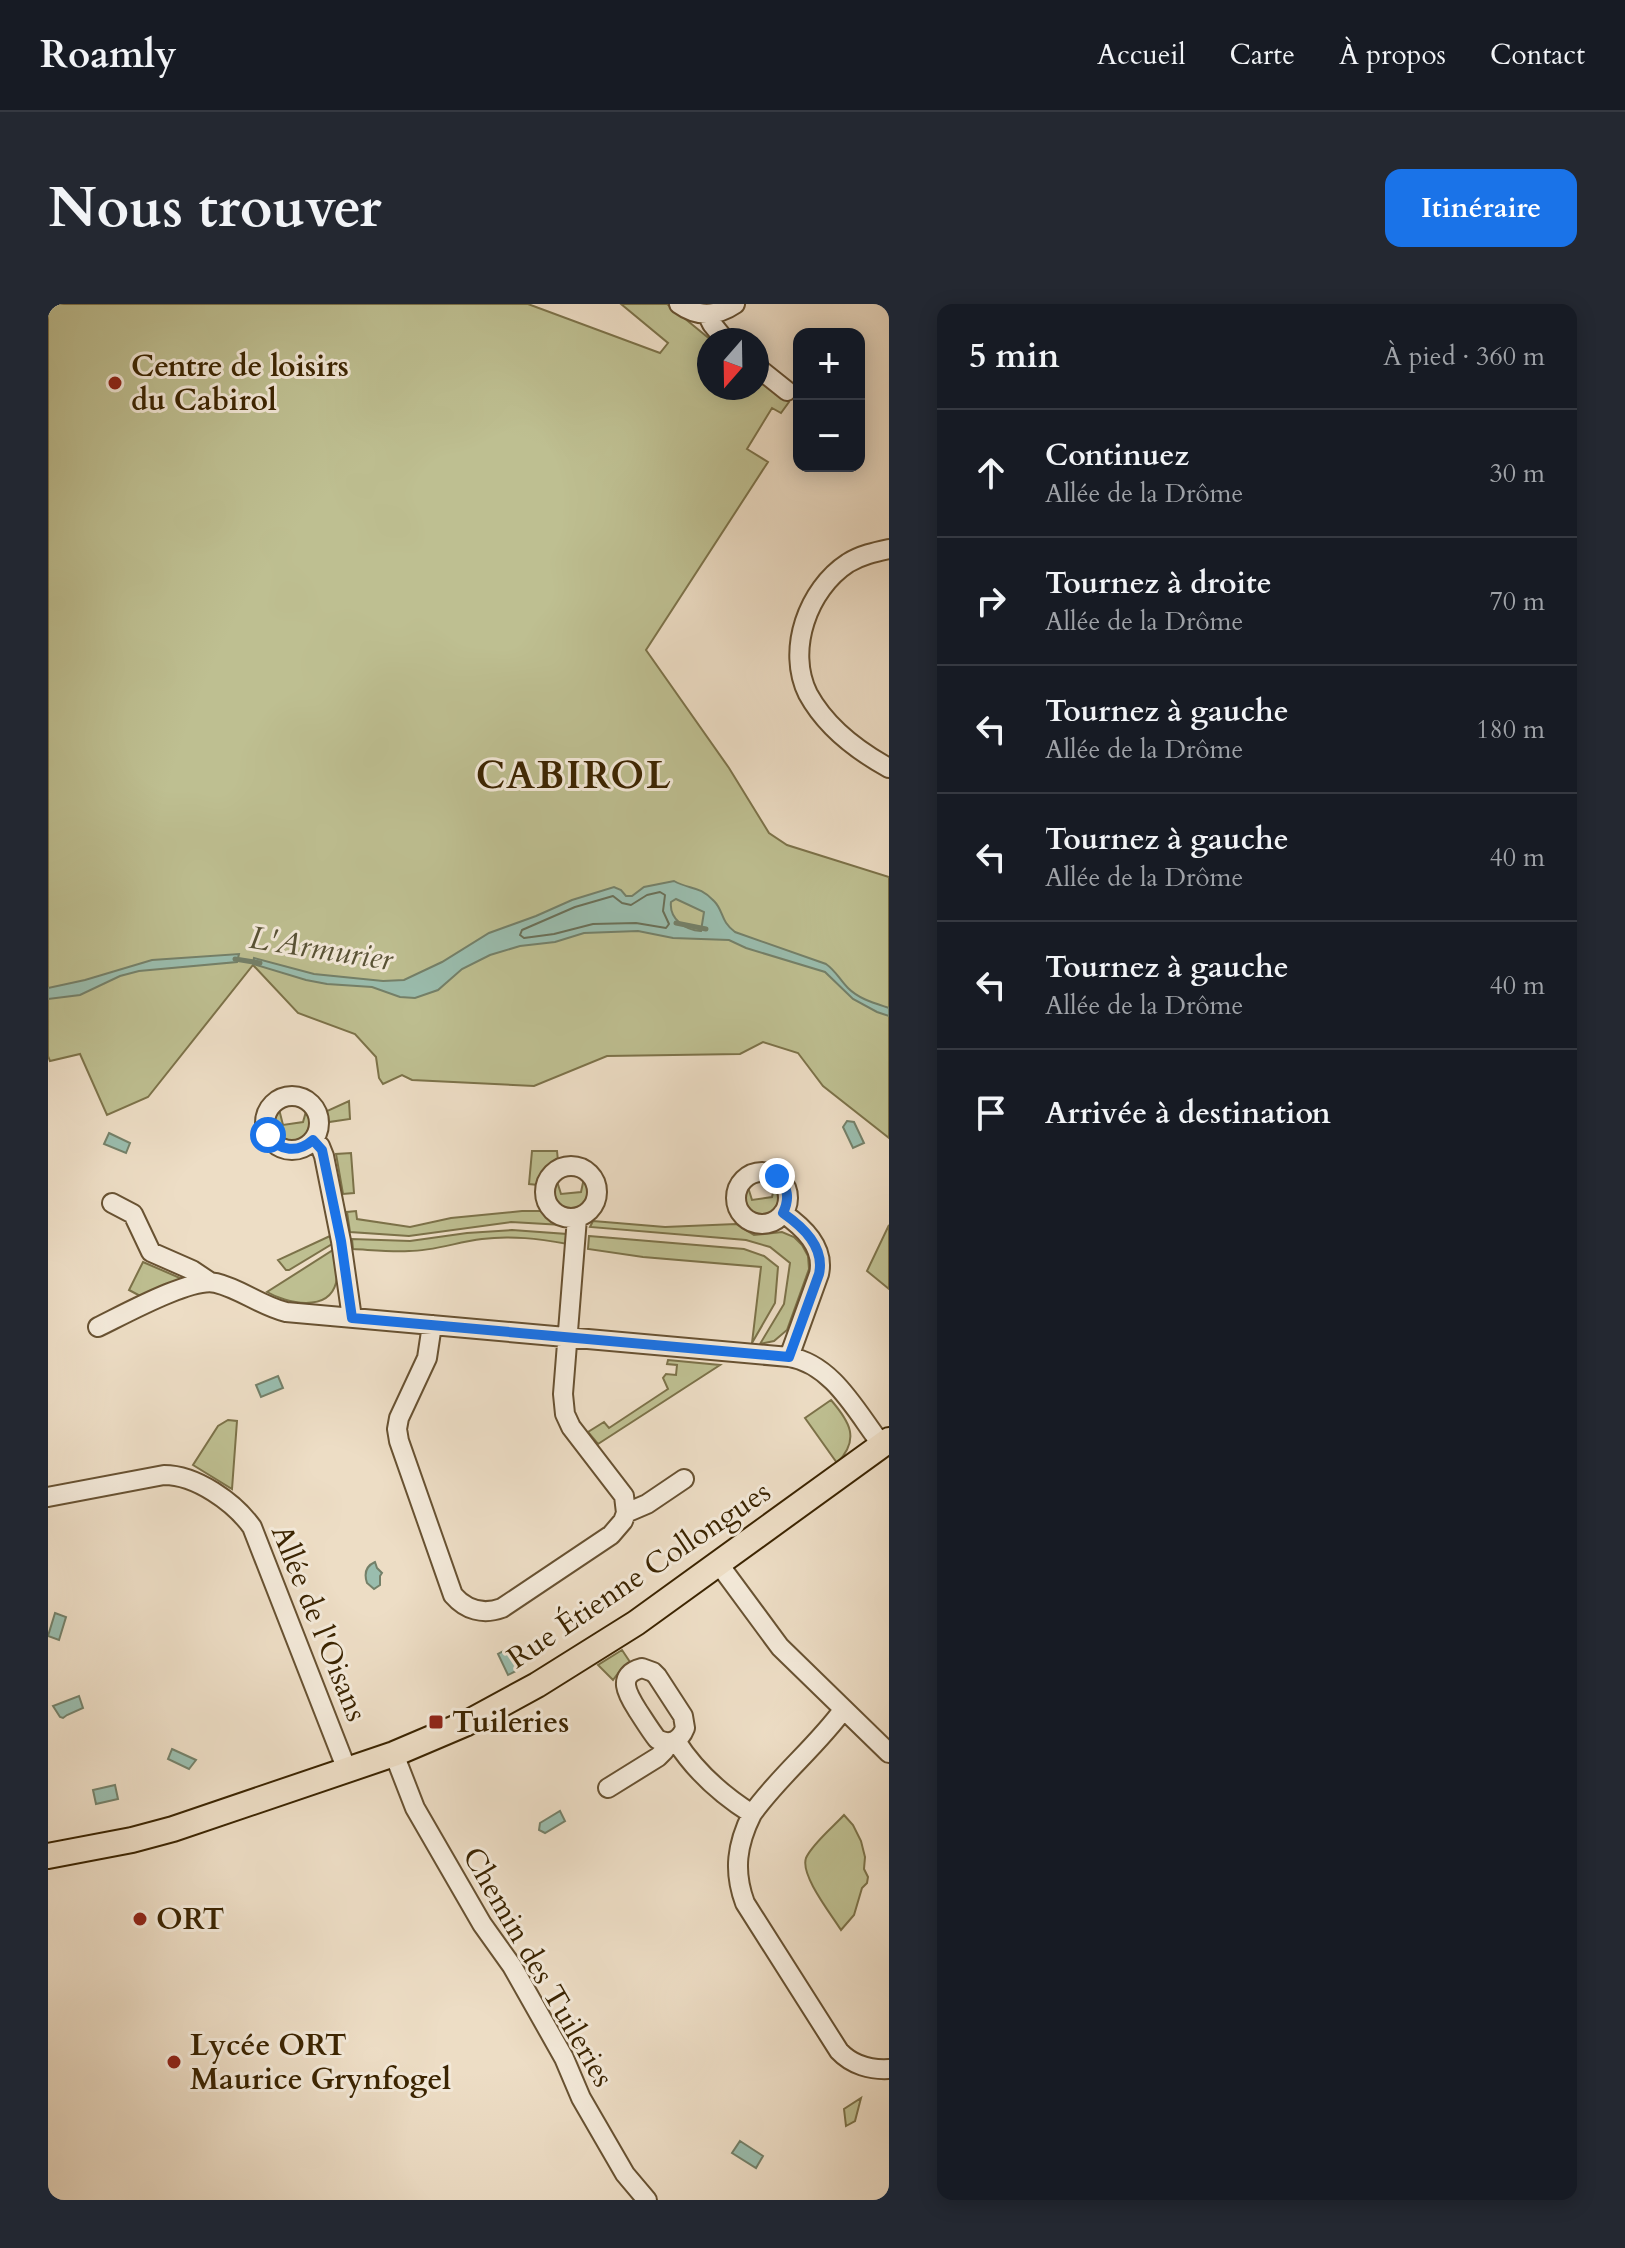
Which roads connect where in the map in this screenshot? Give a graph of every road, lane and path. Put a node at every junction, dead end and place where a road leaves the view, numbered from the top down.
1 (679, 304) edge
2 (735, 304) edge
3 (707, 314) junction
4 (715, 328) edge
5 (769, 377) edge
6 (787, 391) dead end
7 (889, 549) edge
8 (889, 768) edge
9 (313, 1140) dead end
10 (112, 1203) dead end
11 (783, 1213) dead end
12 (577, 1218) dead end
13 (210, 1282) junction
14 (352, 1318) junction
15 (432, 1325) junction
16 (98, 1327) dead end
17 (568, 1337) junction
18 (789, 1357) junction
19 (886, 1443) edge
20 (684, 1479) dead end
21 (48, 1497) edge
22 (626, 1513) junction
23 (718, 1563) junction
24 (843, 1710) junction
25 (889, 1753) edge
26 (394, 1754) junction
27 (347, 1770) junction
28 (608, 1788) dead end
29 (752, 1814) junction
30 (48, 1856) edge
31 (889, 2069) edge
32 (647, 2200) edge

1 - 3 street
2 - 3 street
3 - 4 street
5 - 6 street
7 - 8 street
9 - 14 street
10 - 13 street
11 - 18 street
12 - 17 street
13 - 14 street
13 - 16 street
14 - 15 street
15 - 17 street
15 - 22 street
17 - 18 street
17 - 22 street
18 - 19 street
19 - 23 main road, Rue Étienne Collongues
20 - 22 street
21 - 27 street, Allée de l'Oisans
23 - 24 street
23 - 26 main road, Rue Étienne Collongues
24 - 25 street
24 - 29 street
26 - 27 main road, Rue Étienne Collongues
26 - 32 street, Chemin des Tuileries
27 - 30 main road, Rue Étienne Collongues
28 - 29 street
29 - 31 street

